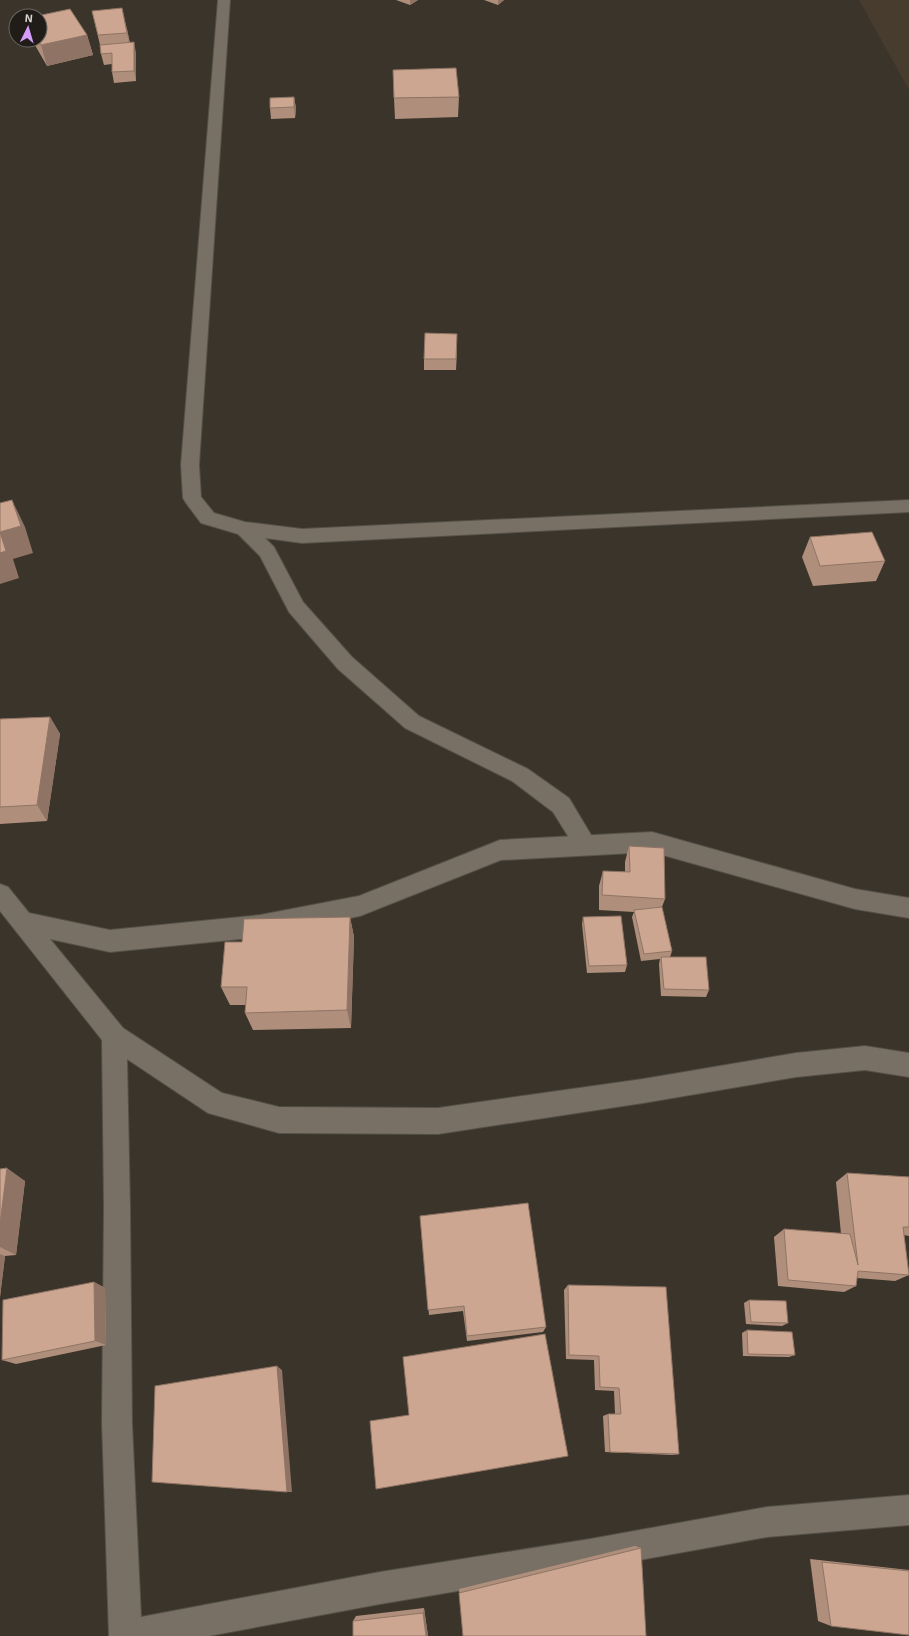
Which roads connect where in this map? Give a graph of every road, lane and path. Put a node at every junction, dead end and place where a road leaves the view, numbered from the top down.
1 (224, 0) edge
2 (909, 506) edge
3 (245, 529) junction
4 (586, 846) junction
5 (0, 894) edge
6 (909, 908) edge
7 (23, 922) junction
8 (114, 1036) junction
9 (909, 1065) edge
10 (909, 1510) edge
11 (126, 1636) edge

1 - 3 street
2 - 3 street
3 - 4 street
4 - 6 street
4 - 7 street
5 - 7 street
7 - 8 street
8 - 9 street
8 - 11 street
10 - 11 street

